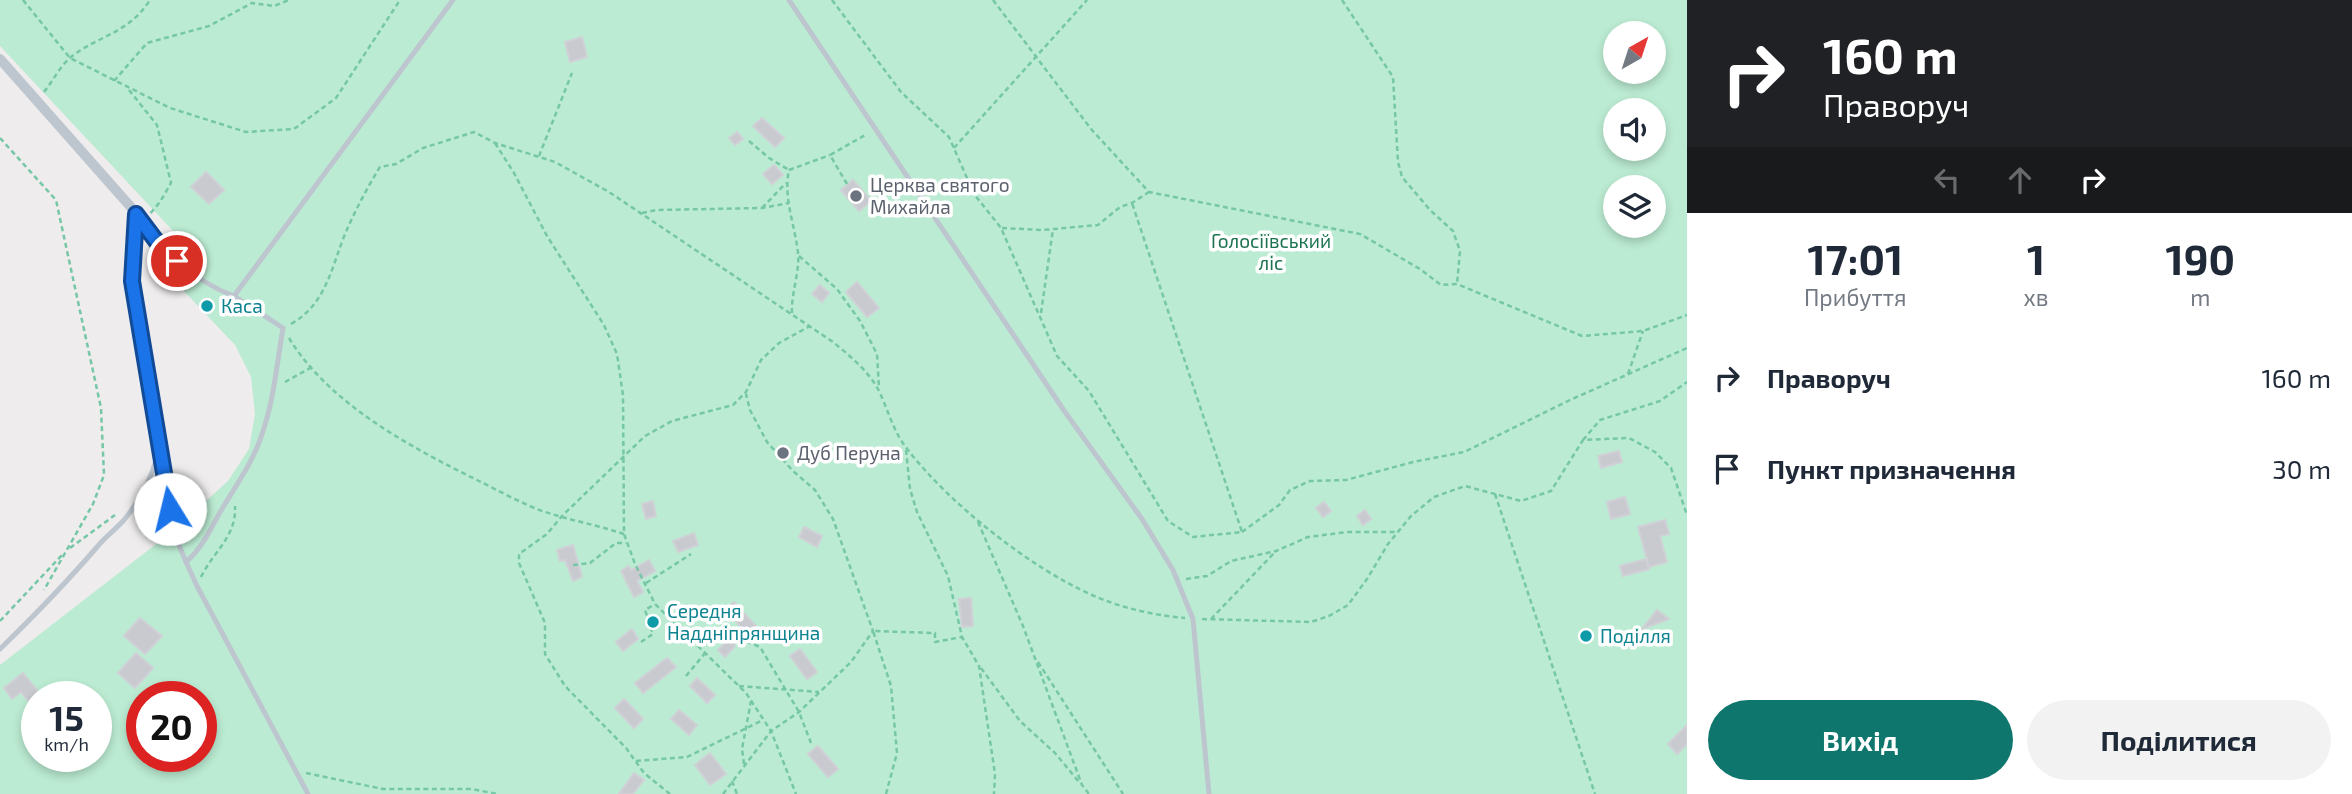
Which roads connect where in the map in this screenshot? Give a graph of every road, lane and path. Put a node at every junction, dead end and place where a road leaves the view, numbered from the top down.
1 (23, 0) edge
2 (150, 0) edge
3 (289, 0) edge
4 (400, 0) edge
5 (453, 0) edge
6 (789, 0) edge
7 (832, 0) edge
8 (993, 0) edge
9 (1087, 0) edge
10 (1342, 0) edge
11 (70, 58) junction
12 (0, 59) edge
13 (1036, 59) junction
14 (572, 73) dead end
15 (114, 81) junction
16 (127, 87) junction
17 (37, 100) junction
18 (876, 128) junction
19 (0, 138) edge
20 (749, 141) dead end
21 (495, 143) junction
22 (954, 148) junction
23 (830, 155) junction
24 (538, 156) junction
25 (789, 170) junction
26 (786, 183) junction
27 (848, 184) dead end
28 (1149, 192) junction
29 (789, 202) junction
30 (1132, 203) junction
31 (762, 208) junction
32 (641, 213) junction
33 (139, 218) junction
34 (1001, 228) junction
35 (1054, 229) junction
36 (799, 256) junction
37 (1457, 284) junction
38 (234, 296) junction
39 (792, 313) junction
40 (1041, 315) junction
41 (1687, 315) edge
42 (810, 326) junction
43 (283, 328) junction
44 (1643, 331) junction
45 (1687, 348) edge
46 (312, 366) junction
47 (1628, 375) junction
48 (1687, 382) edge
49 (273, 389) junction
50 (879, 391) junction
51 (746, 392) junction
52 (1583, 440) junction
53 (160, 442) junction
54 (906, 448) junction
55 (622, 457) junction
56 (234, 494) junction
57 (1494, 494) junction
58 (1686, 502) edge
59 (117, 513) dead end
60 (1687, 515) edge
61 (562, 516) junction
62 (978, 521) junction
63 (1242, 532) junction
64 (1398, 532) junction
65 (624, 534) junction
66 (626, 543) junction
67 (67, 549) junction
68 (1276, 551) junction
69 (691, 554) dead end
70 (186, 562) junction
71 (573, 565) dead end
72 (1178, 580) junction
73 (646, 583) junction
74 (197, 586) junction
75 (43, 592) dead end
76 (655, 604) junction
77 (1193, 619) junction
78 (1211, 619) junction
79 (0, 621) edge
80 (873, 631) junction
81 (961, 637) junction
82 (693, 641) junction
83 (641, 642) dead end
84 (0, 649) edge
85 (706, 652) junction
86 (1034, 656) junction
87 (979, 666) junction
88 (686, 676) dead end
89 (739, 686) junction
90 (786, 690) junction
91 (819, 692) junction
92 (751, 701) junction
93 (799, 712) junction
94 (764, 720) junction
95 (746, 729) junction
96 (771, 730) junction
97 (811, 743) dead end
98 (636, 761) junction
99 (744, 764) junction
100 (296, 771) junction
101 (732, 781) junction
102 (1082, 785) junction
103 (309, 794) edge
104 (497, 794) edge
105 (670, 794) edge
106 (723, 794) edge
107 (737, 794) edge
108 (796, 794) edge
109 (886, 794) edge
110 (994, 794) edge
111 (1089, 794) edge
112 (1123, 794) edge
113 (1209, 794) edge
114 (1595, 794) edge

1 - 11 path
2 - 11 path
3 - 15 path
4 - 16 path
5 - 38 lane
6 - 18 lane
7 - 22 path
8 - 13 path
9 - 13 path
10 - 37 path
11 - 15 path
11 - 17 path
12 - 17 street
13 - 22 path
13 - 28 path
14 - 24 path
15 - 16 path
16 - 33 path
17 - 33 street
18 - 23 path
18 - 72 lane
19 - 67 path
20 - 25 path
21 - 24 path
21 - 43 path
21 - 55 path
22 - 34 path
23 - 25 path
23 - 27 path
24 - 32 path
25 - 26 path
26 - 29 path
26 - 31 path
28 - 30 path
28 - 37 path
29 - 31 path
29 - 36 path
30 - 35 path
30 - 63 path
31 - 32 path
32 - 39 path
33 - 38 lane
33 - 53 lane
34 - 35 path
34 - 40 path
35 - 40 path
36 - 39 path
36 - 50 path
37 - 44 path
38 - 43 lane
39 - 42 path
40 - 63 path
41 - 44 path
42 - 50 path
42 - 51 path
43 - 46 path
43 - 49 lane
44 - 47 path
45 - 47 path
46 - 49 path
46 - 61 path
47 - 63 path
48 - 52 path
49 - 56 lane
50 - 54 path
51 - 55 path
51 - 80 path
52 - 57 path
52 - 58 path
53 - 70 lane
53 - 84 lane
54 - 62 path
54 - 81 path
55 - 61 path
55 - 65 path
56 - 70 lane
56 - 74 path
57 - 64 path
57 - 114 path
58 - 60 path
59 - 67 path
61 - 65 path
61 - 98 path
62 - 77 path
62 - 86 path
64 - 68 path
64 - 78 path
65 - 66 path
66 - 71 path
66 - 73 path
67 - 75 path
67 - 79 path
68 - 72 path
68 - 78 path
69 - 73 path
70 - 74 lane
72 - 77 lane
73 - 76 path
74 - 100 lane
76 - 82 path
76 - 83 path
77 - 78 path
77 - 113 lane
80 - 81 path
80 - 91 path
80 - 109 path
81 - 87 path
82 - 85 path
82 - 90 path
85 - 88 path
85 - 89 path
86 - 102 path
86 - 112 path
87 - 102 path
87 - 110 path
89 - 90 path
89 - 92 path
90 - 91 path
90 - 93 path
91 - 93 path
92 - 94 path
92 - 95 path
93 - 96 path
93 - 97 path
94 - 95 path
94 - 96 path
95 - 98 path
95 - 99 path
96 - 99 path
96 - 108 path
98 - 105 path
99 - 101 path
100 - 103 lane
100 - 104 path
101 - 106 path
101 - 107 path
102 - 111 path

